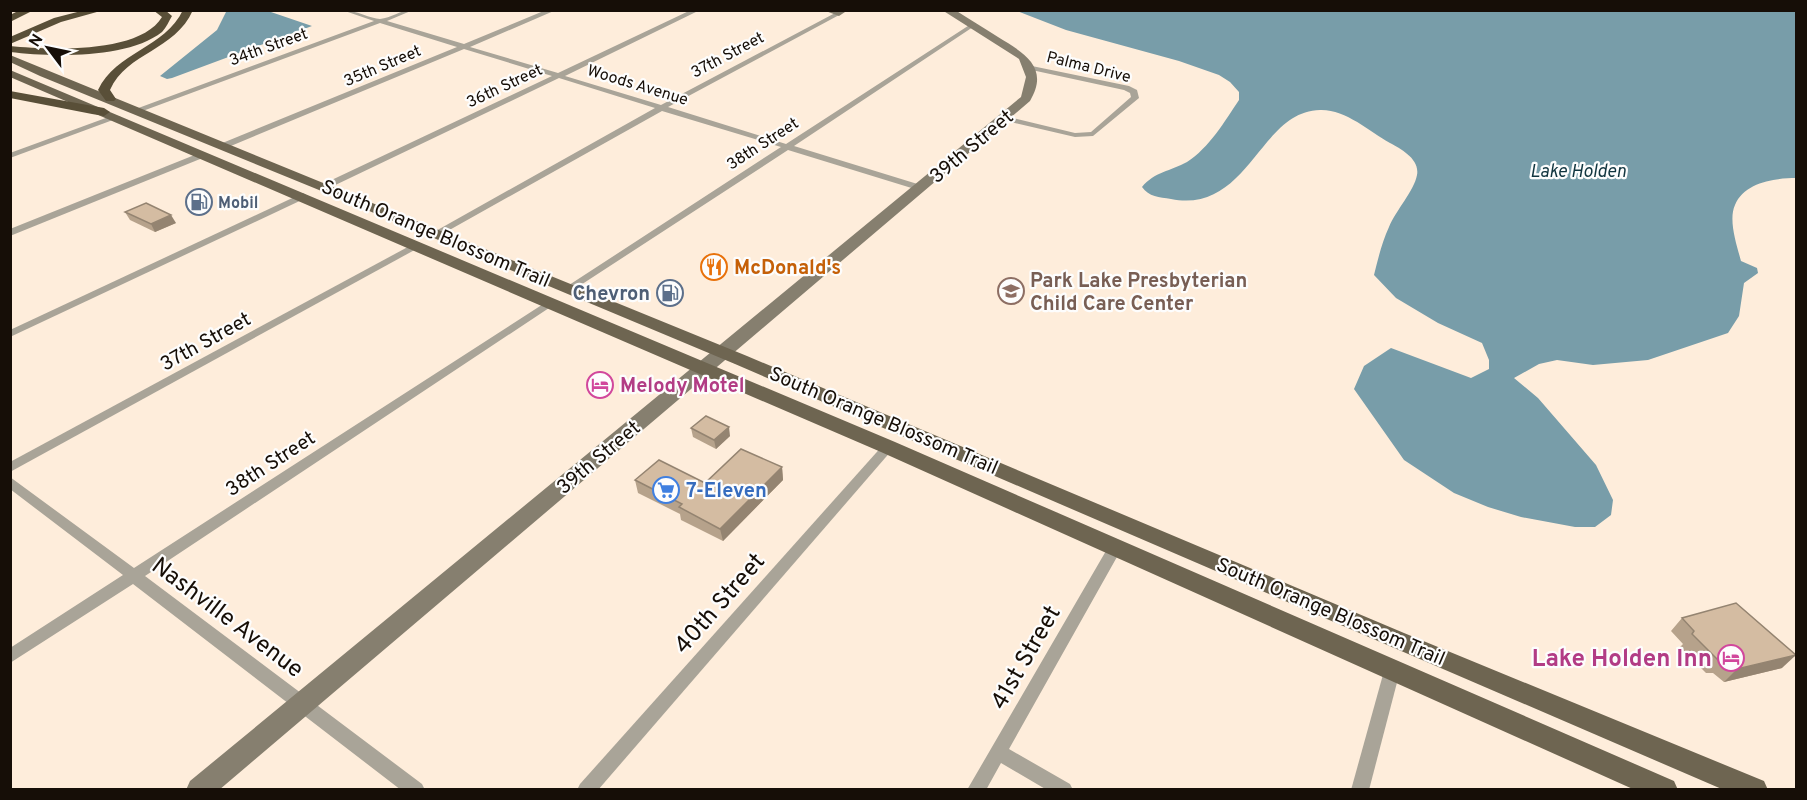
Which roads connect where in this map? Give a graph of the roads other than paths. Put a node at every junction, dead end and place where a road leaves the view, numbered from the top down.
1 (29, 10) edge
2 (53, 10) edge
3 (99, 10) edge
4 (158, 10) edge
5 (188, 10) edge
6 (345, 10) edge
7 (410, 10) edge
8 (553, 10) edge
9 (697, 10) edge
10 (828, 10) edge
11 (948, 10) edge
12 (841, 12) edge
13 (10, 19) edge
14 (380, 21) junction
15 (973, 25) junction
16 (10, 30) edge
17 (11, 41) edge
18 (463, 47) junction
19 (10, 49) edge
20 (10, 58) edge
21 (1030, 67) junction
22 (10, 73) edge
23 (559, 75) junction
24 (10, 86) edge
25 (10, 94) edge
26 (110, 99) junction
27 (90, 107) junction
28 (663, 107) junction
29 (136, 110) junction
30 (111, 115) junction
31 (1005, 118) junction
32 (788, 146) junction
33 (223, 147) junction
34 (202, 155) junction
35 (10, 156) edge
36 (304, 179) junction
37 (324, 187) junction
38 (921, 188) junction
39 (303, 196) junction
40 (10, 233) edge
41 (437, 234) junction
42 (417, 245) junction
43 (570, 289) junction
44 (550, 302) junction
45 (10, 334) edge
46 (724, 353) junction
47 (705, 369) junction
48 (888, 447) junction
49 (10, 468) edge
50 (10, 482) edge
51 (1180, 546) junction
52 (1114, 548) junction
53 (133, 576) junction
54 (10, 657) edge
55 (1392, 671) junction
56 (303, 703) junction
57 (998, 752) junction
58 (199, 789) edge
59 (416, 789) edge
60 (586, 789) edge
61 (976, 789) edge
62 (1064, 789) edge
63 (1360, 789) edge
64 (1665, 789) edge
65 (1755, 789) edge

1 - 13 highway
2 - 16 highway
3 - 17 highway
4 - 19 highway
5 - 26 highway
6 - 14 street, Woods Avenue
7 - 14 street, 34th Street
8 - 18 street, 35th Street
9 - 23 street, 36th Street
10 - 12 street
11 - 15 street
12 - 28 street, 37th Street
14 - 18 street, Woods Avenue
14 - 29 street, 34th Street
15 - 21 street
15 - 32 street, 38th Street
18 - 23 street, Woods Avenue
18 - 33 street, 35th Street
20 - 26 main road, South Orange Blossom Trail
21 - 31 street, 39th Street
21 - 31 street, Palma Drive
22 - 27 main road, South Orange Blossom Trail
23 - 28 street, Woods Avenue
23 - 37 street, 36th Street
24 - 27 highway
25 - 30 highway
26 - 29 main road, South Orange Blossom Trail
27 - 30 main road, South Orange Blossom Trail
28 - 32 street, Woods Avenue
28 - 41 street, 37th Street
29 - 33 main road, South Orange Blossom Trail
30 - 33 main road
30 - 34 main road, South Orange Blossom Trail
30 - 35 street
31 - 38 street, 39th Street
32 - 38 street, Woods Avenue
32 - 43 street, 38th Street
33 - 36 main road, South Orange Blossom Trail
34 - 36 main road
34 - 39 main road, South Orange Blossom Trail
34 - 40 street
36 - 37 main road, South Orange Blossom Trail
37 - 41 main road, South Orange Blossom Trail
38 - 46 street, 39th Street
39 - 42 main road, South Orange Blossom Trail
39 - 45 street
41 - 43 main road, South Orange Blossom Trail
42 - 44 main road, South Orange Blossom Trail
42 - 49 street, 37th Street
43 - 46 main road, South Orange Blossom Trail
44 - 47 main road, South Orange Blossom Trail
44 - 53 street, 38th Street
46 - 47 street, 39th Street
46 - 51 main road, South Orange Blossom Trail
47 - 48 main road, South Orange Blossom Trail
47 - 56 street, 39th Street
48 - 52 main road, South Orange Blossom Trail
48 - 60 street, 40th Street
50 - 53 street, Nashville Avenue
51 - 52 main road
51 - 65 main road, South Orange Blossom Trail
52 - 55 main road, South Orange Blossom Trail
52 - 57 street, 41st Street
53 - 54 street, 38th Street
53 - 56 street, Nashville Avenue
55 - 63 street
55 - 64 main road, South Orange Blossom Trail
56 - 58 street, 39th Street
56 - 59 street, Nashville Avenue
57 - 61 street, 41st Street
57 - 62 street

